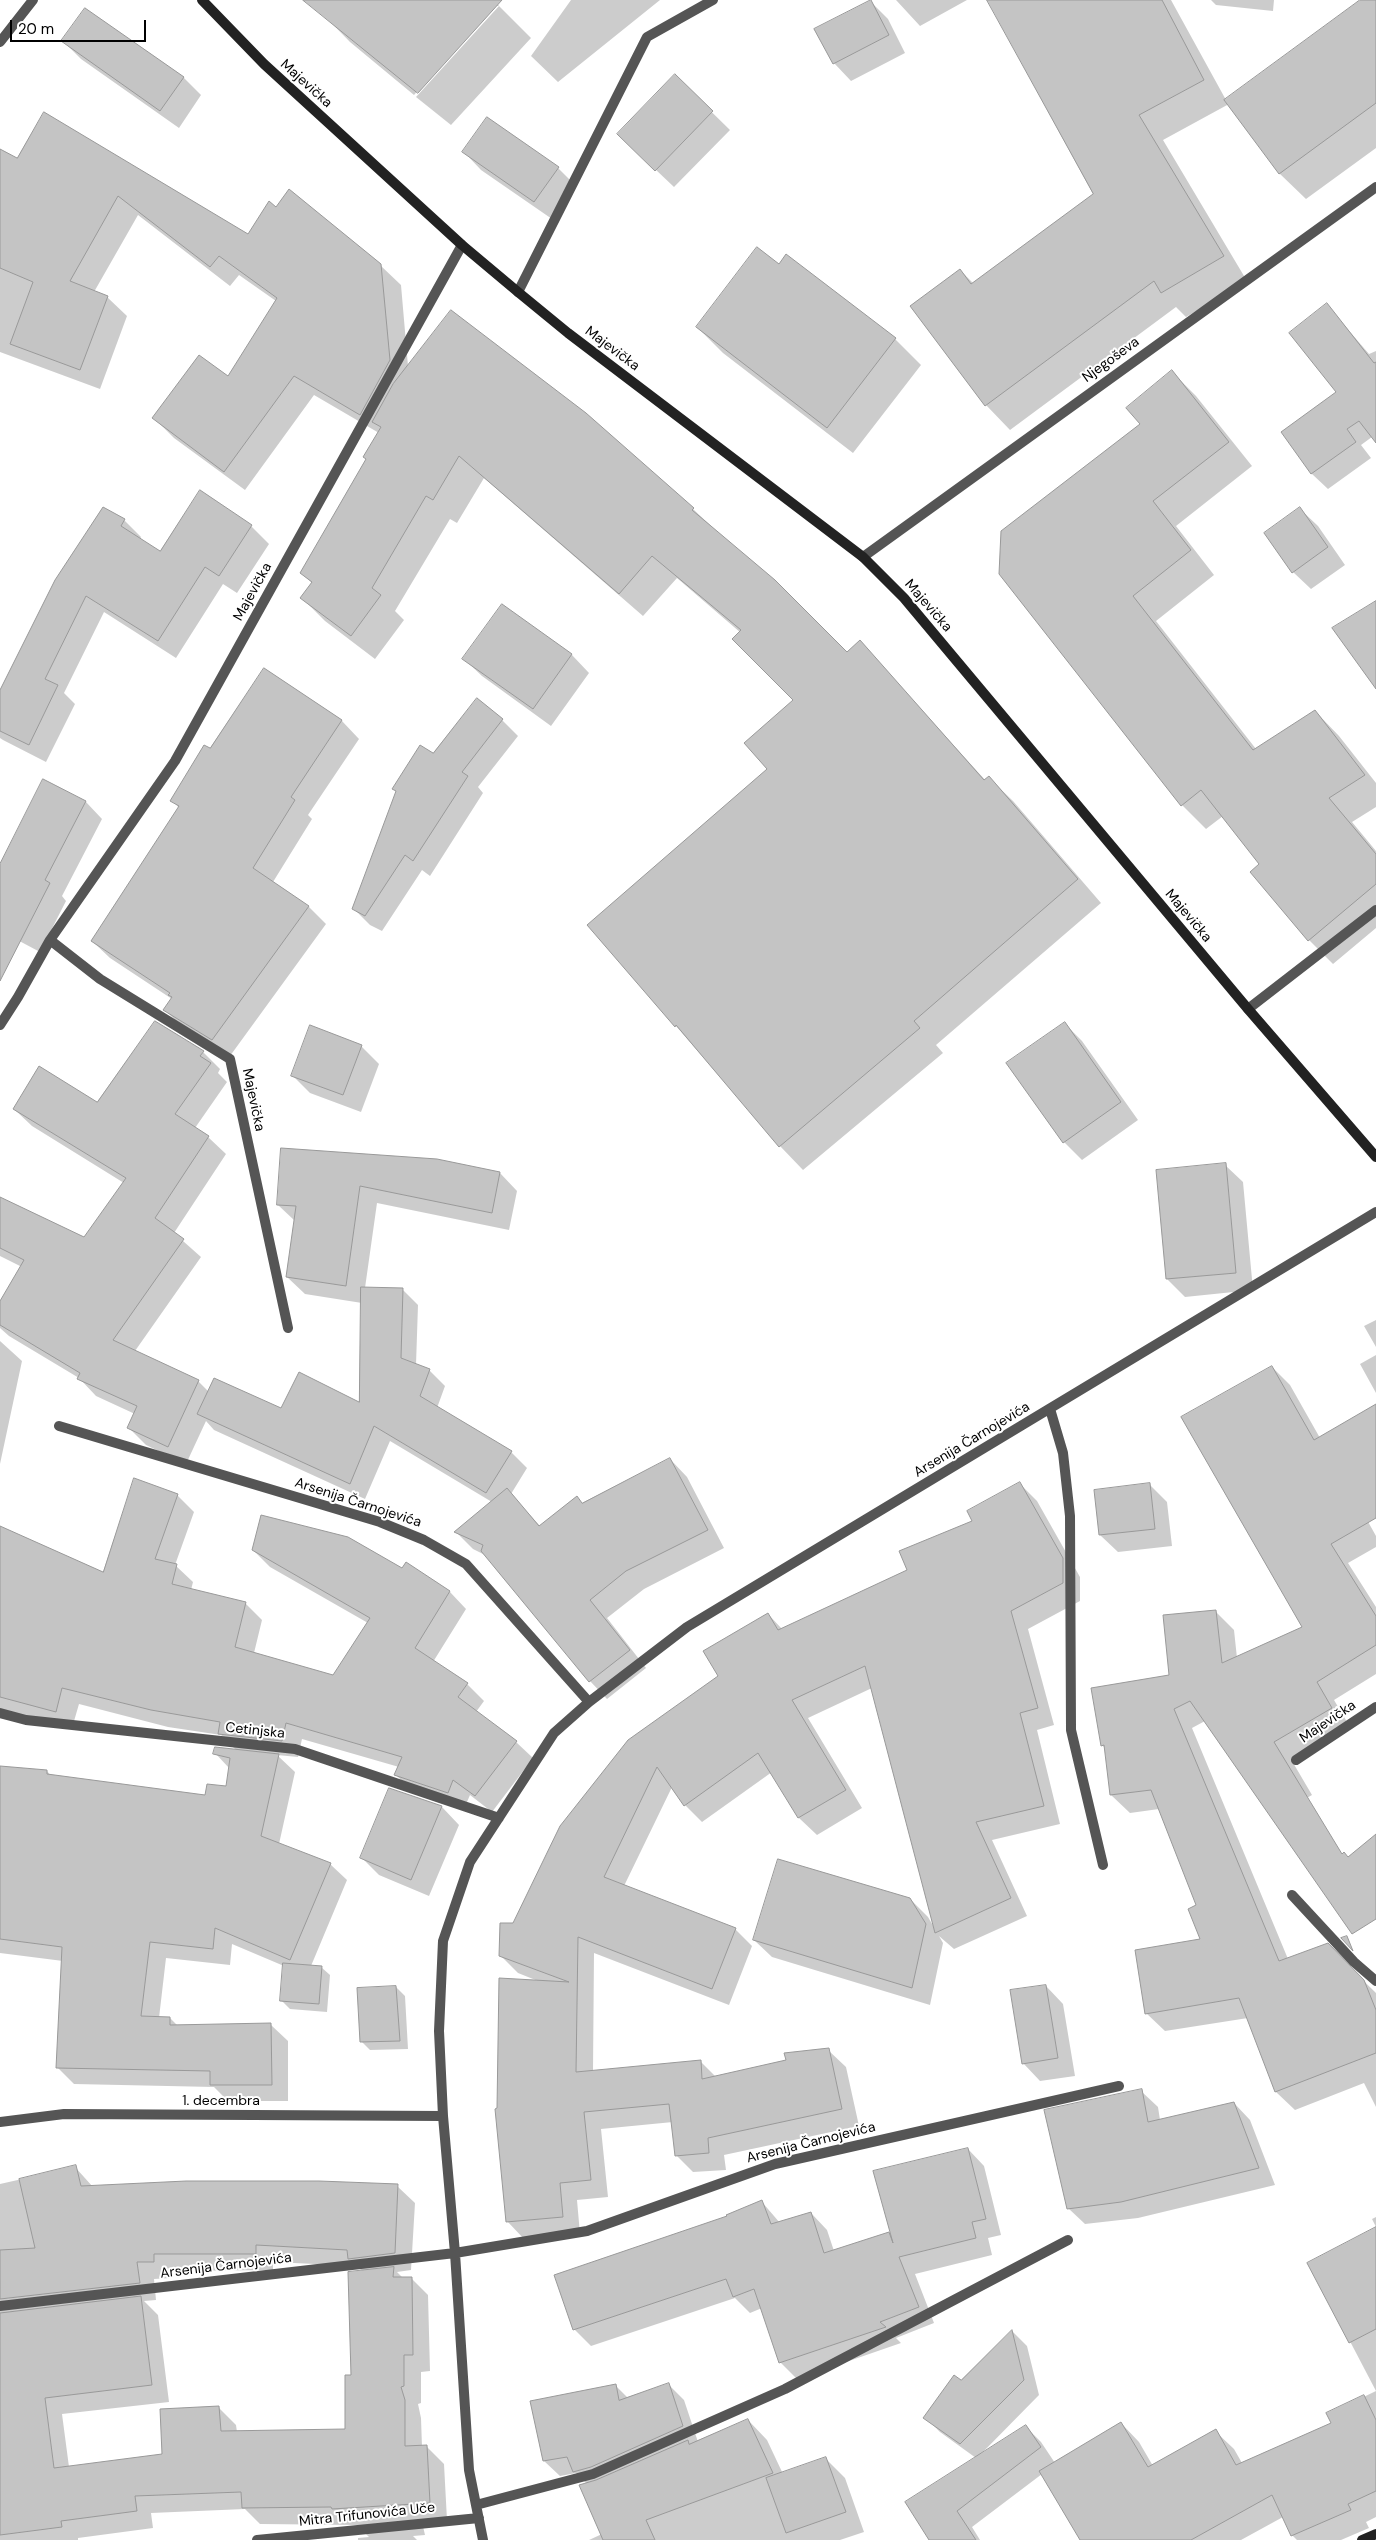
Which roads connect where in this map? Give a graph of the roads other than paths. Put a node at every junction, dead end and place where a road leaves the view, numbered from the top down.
1 (33, 0) edge
2 (202, 0) edge
3 (713, 0) edge
4 (0, 42) edge
5 (1376, 188) edge
6 (462, 245) junction
7 (518, 292) junction
8 (863, 556) junction
9 (1376, 910) edge
10 (50, 940) junction
11 (1248, 1008) junction
12 (0, 1025) edge
13 (1376, 1157) edge
14 (1376, 1212) edge
15 (288, 1328) dead end
16 (1050, 1409) junction
17 (59, 1426) dead end
18 (589, 1702) junction
19 (1376, 1707) edge
20 (0, 1713) edge
21 (1296, 1760) dead end
22 (499, 1818) junction
23 (1103, 1865) dead end
24 (1292, 1895) dead end
25 (1376, 1981) edge
26 (1119, 2086) dead end
27 (443, 2116) junction
28 (0, 2122) edge
29 (1068, 2240) dead end
30 (455, 2253) junction
31 (0, 2306) edge
32 (476, 2505) junction
33 (479, 2518) junction
34 (1376, 2534) edge
35 (257, 2540) edge
36 (483, 2540) edge
37 (1362, 2540) edge

1 - 4 street
2 - 6 street, Majevička
3 - 7 street
5 - 8 street, Njegoševa
6 - 7 street, Majevička
6 - 10 street, Majevička
7 - 8 street, Majevička
8 - 11 street, Majevička
9 - 11 street
10 - 12 street, Majevička
10 - 15 street, Majevička
11 - 13 street, Majevička
14 - 16 street, Arsenija Čarnojevića
16 - 18 street, Arsenija Čarnojevića
16 - 23 street
17 - 18 street, Arsenija Čarnojevića
18 - 22 street, Arsenija Čarnojevića
19 - 21 street, Majevička
20 - 22 street, Cetinjska
22 - 27 street, Arsenija Čarnojevića
24 - 25 street
26 - 30 street, Arsenija Čarnojevića
27 - 28 street, 1. decembra
27 - 30 street, Arsenija Čarnojevića
29 - 32 street
30 - 31 street, Arsenija Čarnojevića
30 - 32 street, Arsenija Čarnojevića
32 - 33 street, Arsenija Čarnojevića
33 - 35 street, Mitra Trifunovića Uče
33 - 36 street, Arsenija Čarnojevića
34 - 37 street

